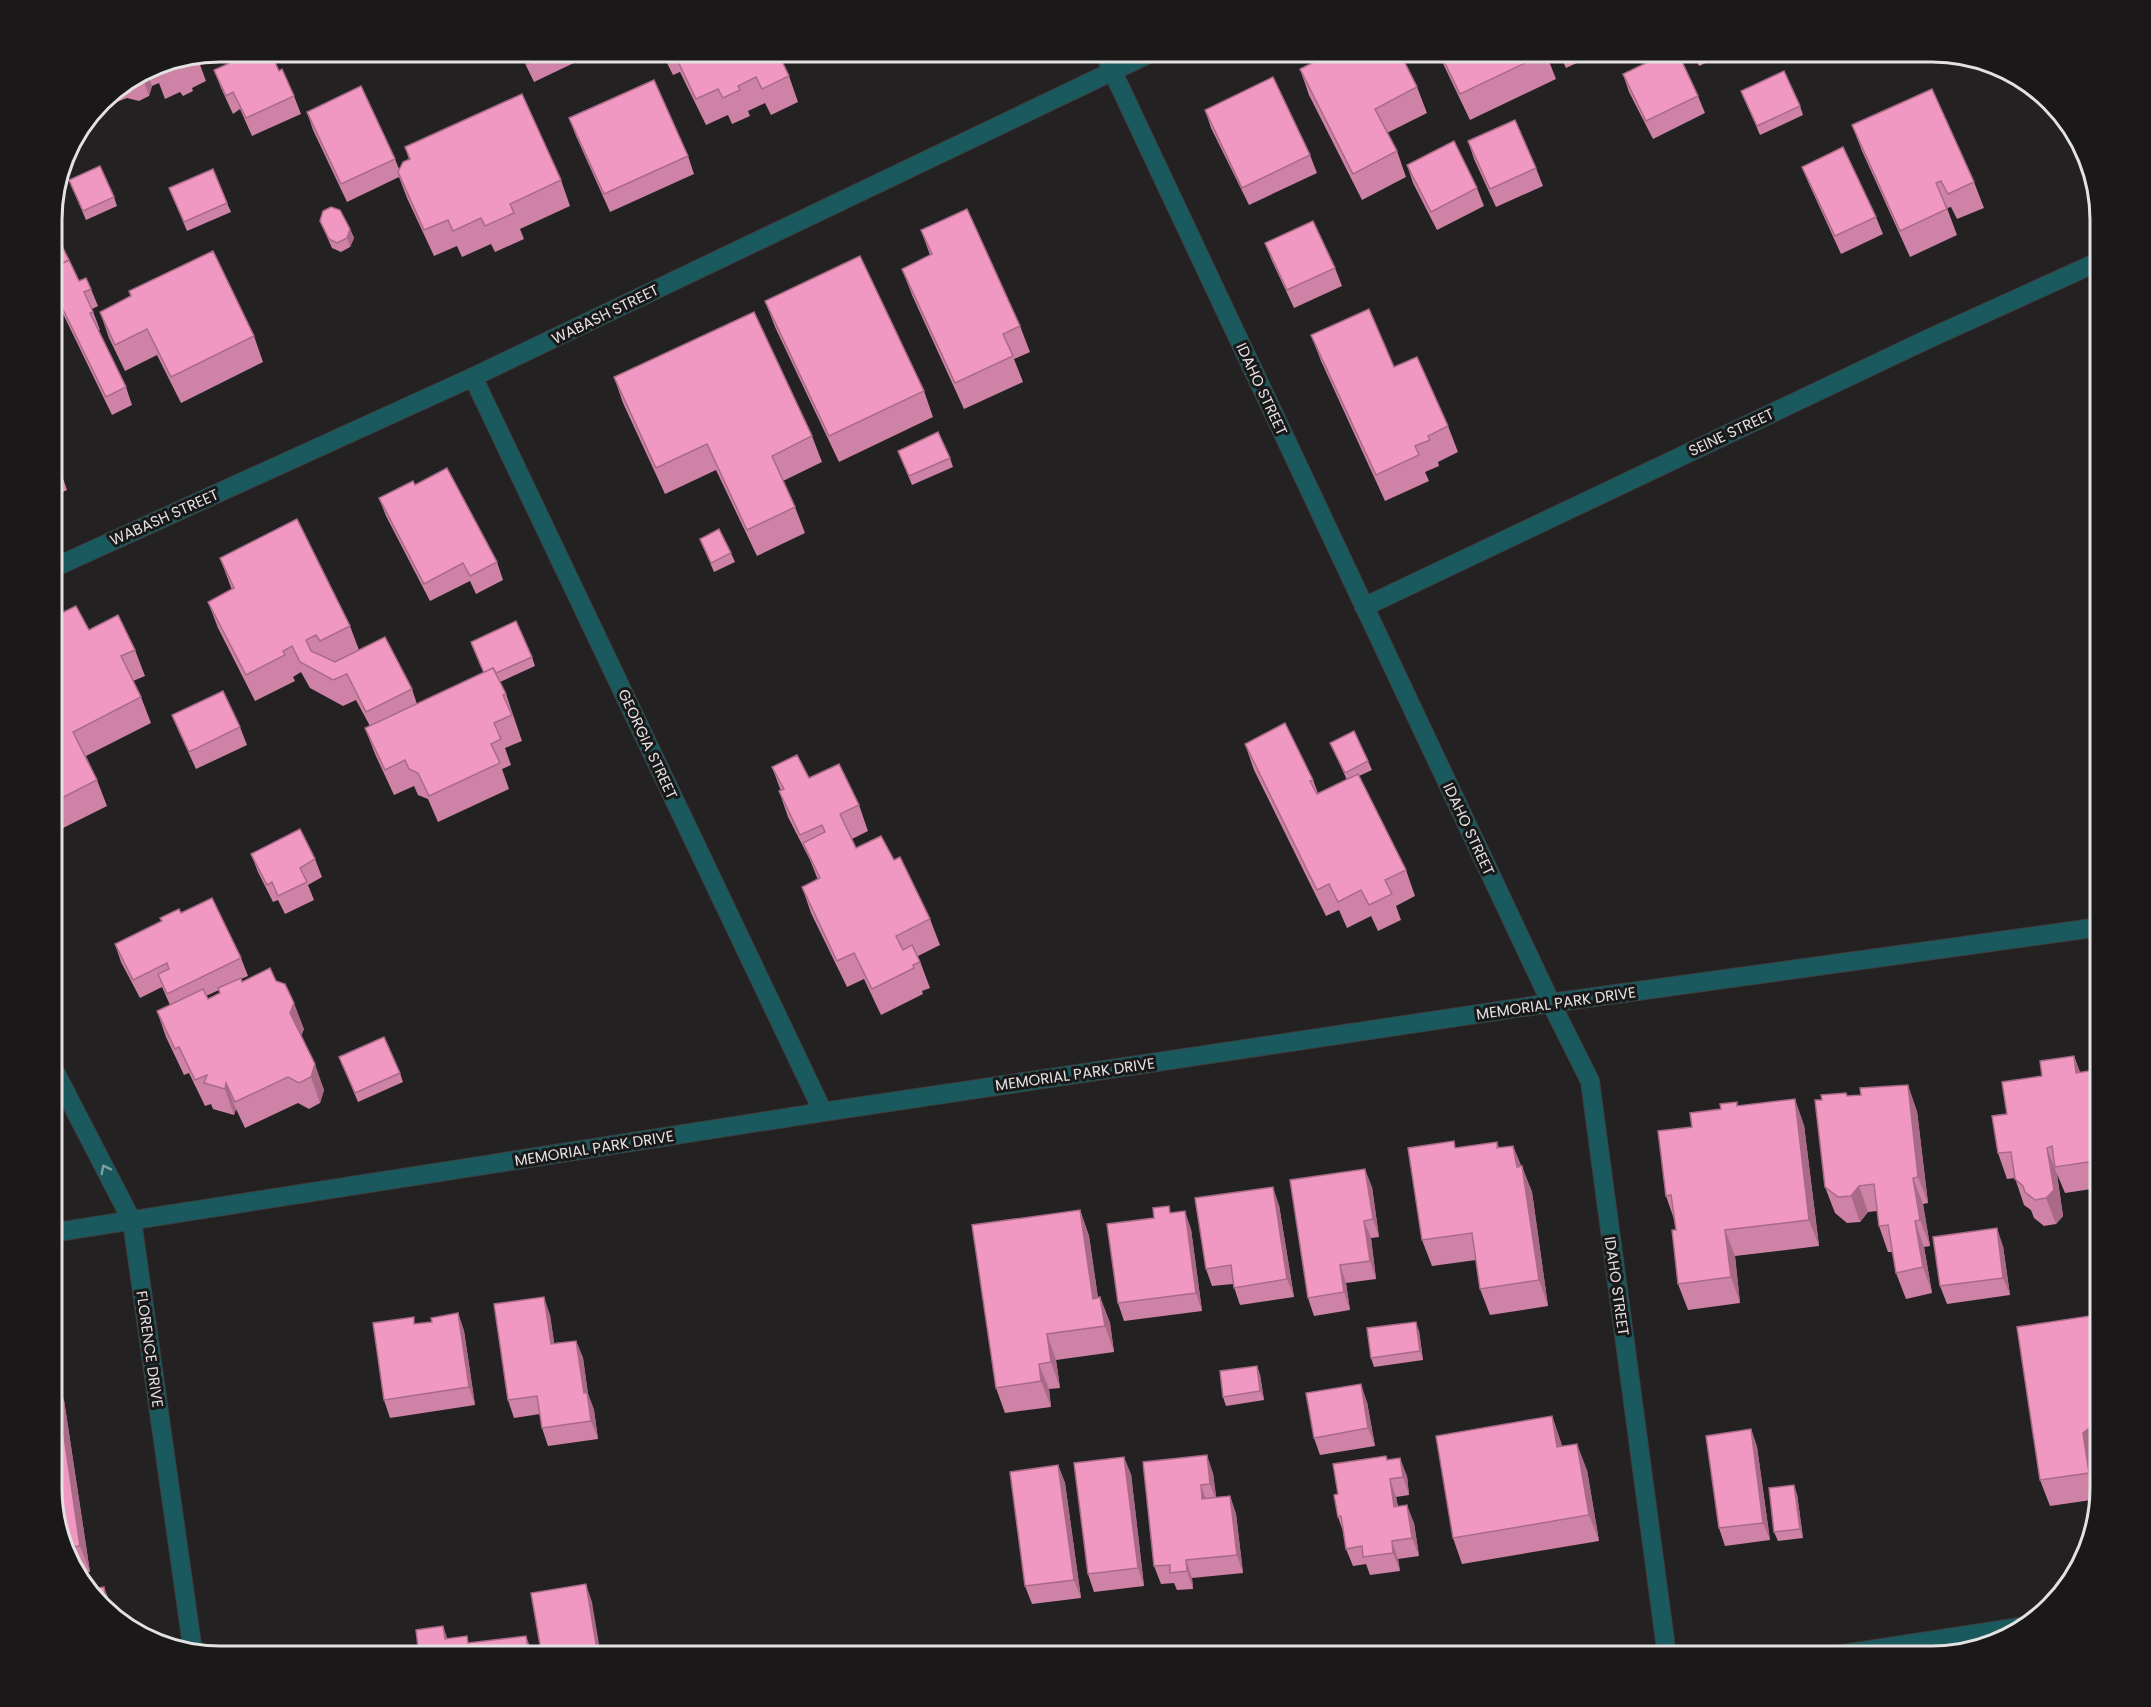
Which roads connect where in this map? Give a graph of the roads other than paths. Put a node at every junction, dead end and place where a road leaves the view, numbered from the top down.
1 (1109, 62) edge
2 (1131, 62) edge
3 (1113, 70) junction
4 (2090, 266) edge
5 (474, 377) junction
6 (62, 563) edge
7 (1364, 607) junction
8 (2090, 928) edge
9 (1551, 1003) junction
10 (62, 1085) edge
11 (823, 1112) junction
12 (132, 1221) junction
13 (62, 1231) edge
14 (1997, 1631) edge
15 (192, 1643) edge
16 (1666, 1646) edge
17 (1896, 1646) edge

1 - 3 street, IDAHO STREET
2 - 3 street, WABASH STREET
3 - 5 street, WABASH STREET
3 - 7 street, IDAHO STREET
4 - 7 street, SEINE STREET
5 - 6 street, WABASH STREET
5 - 11 street, GEORGIA STREET
7 - 9 street, IDAHO STREET
8 - 9 street, MEMORIAL PARK DRIVE
9 - 11 street, MEMORIAL PARK DRIVE
9 - 16 street, IDAHO STREET
12 -> 10 street, FLORENCE DRIVE
11 - 12 street, MEMORIAL PARK DRIVE
12 - 13 street, MEMORIAL PARK DRIVE
12 - 15 street, FLORENCE DRIVE
14 - 17 street

